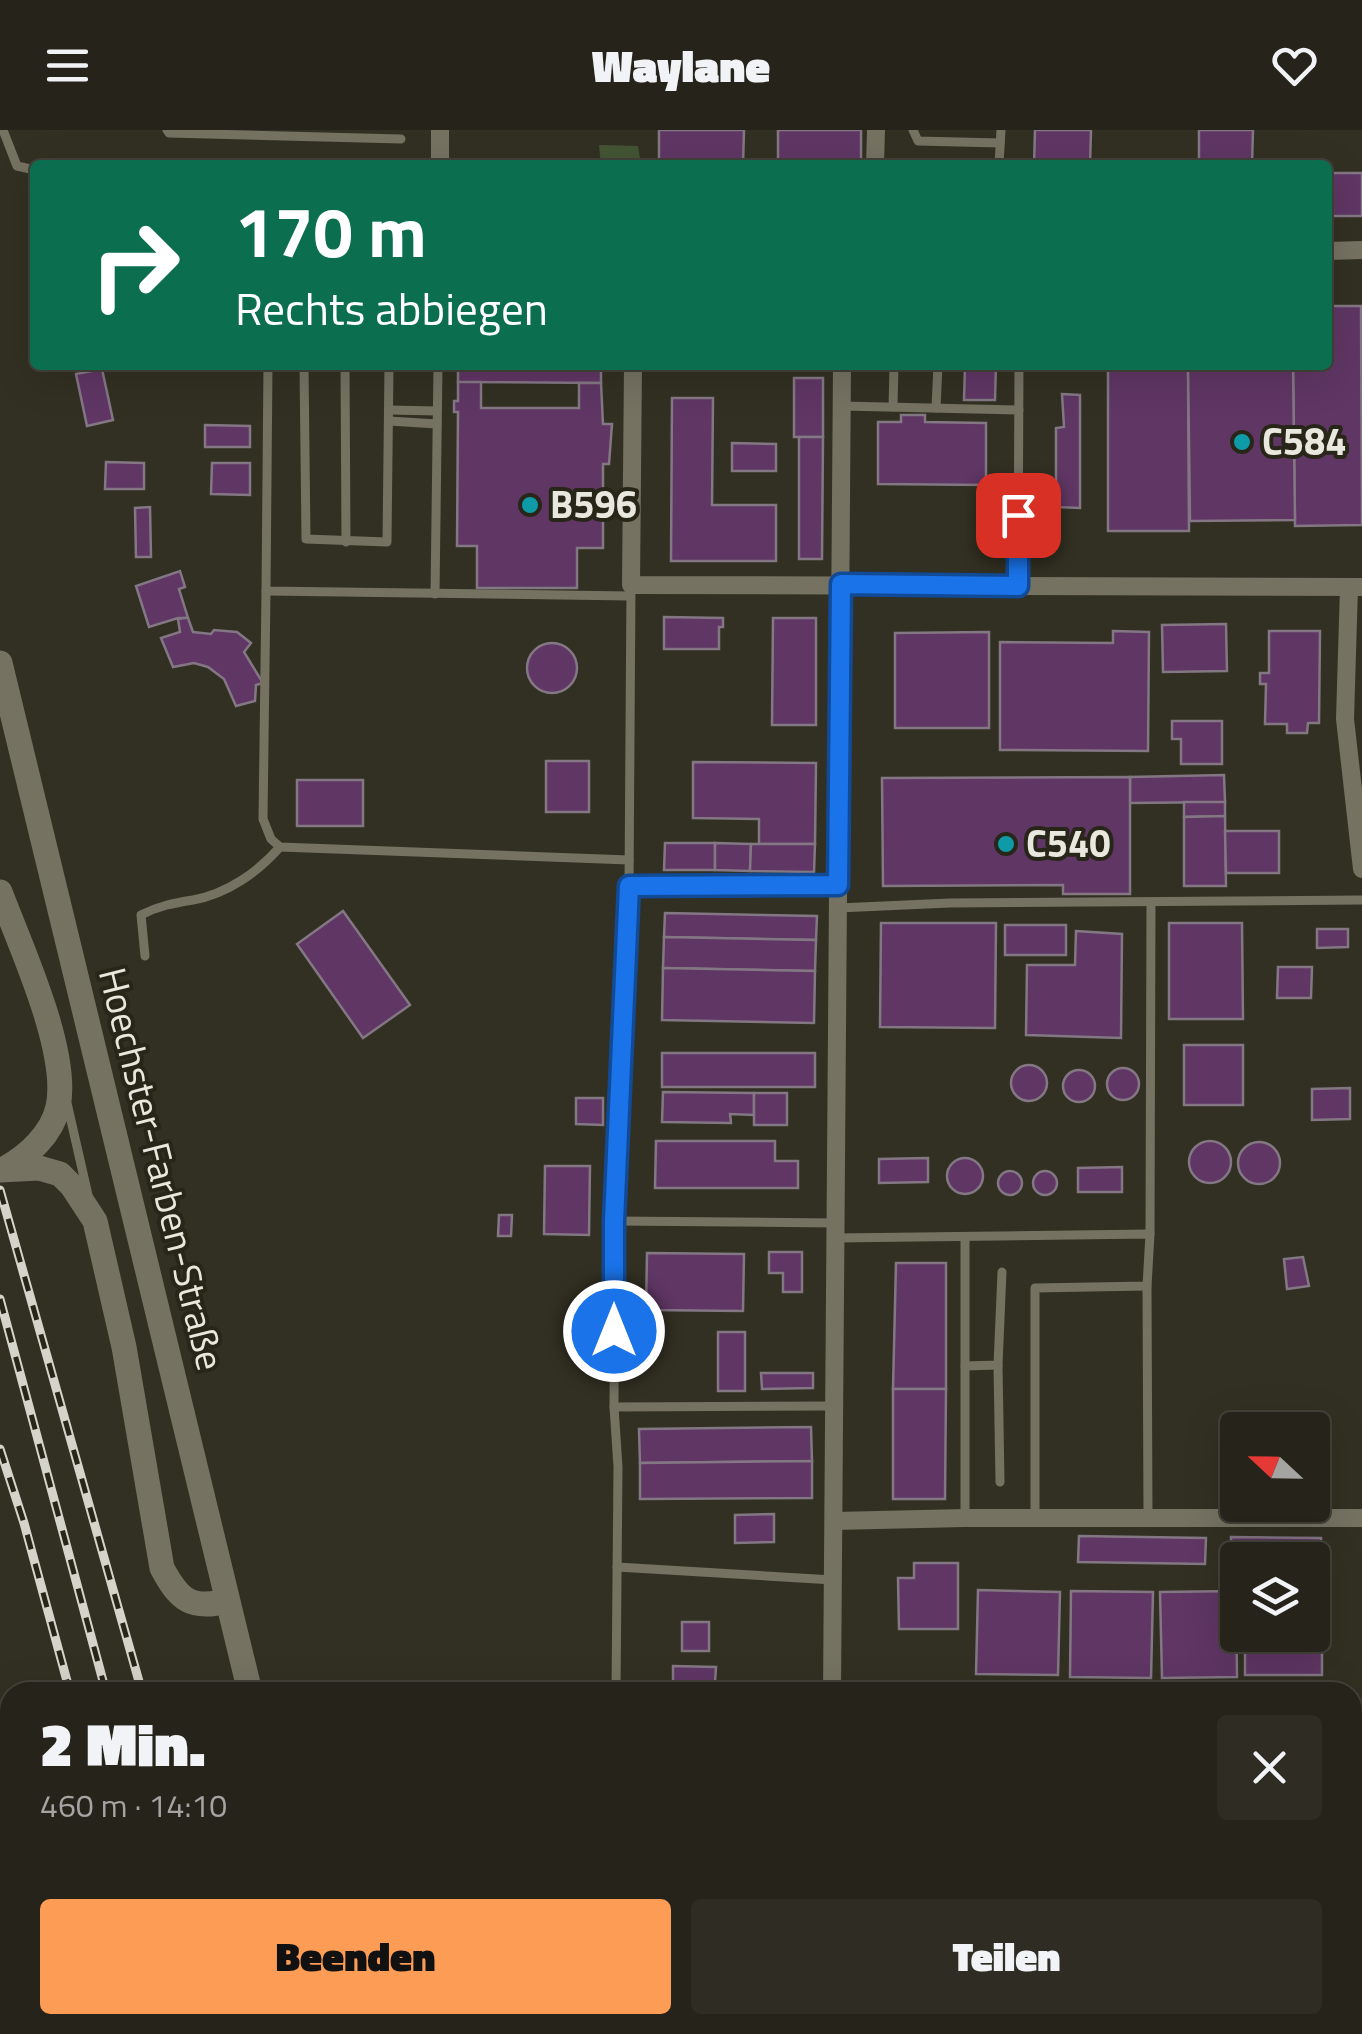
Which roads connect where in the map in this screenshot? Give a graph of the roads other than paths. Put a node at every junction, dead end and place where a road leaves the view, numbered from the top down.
1 (3, 130) edge
2 (167, 130) edge
3 (440, 130) edge
4 (876, 130) edge
5 (913, 130) edge
6 (1001, 130) edge
7 (401, 139) dead end
8 (1000, 143) junction
9 (440, 160) edge
10 (875, 160) edge
11 (999, 160) edge
12 (30, 169) edge
13 (1332, 250) edge
14 (1362, 250) edge
15 (268, 370) edge
16 (304, 370) edge
17 (345, 370) edge
18 (389, 370) edge
19 (438, 370) edge
20 (633, 370) edge
21 (842, 370) edge
22 (894, 370) edge
23 (938, 370) edge
24 (1019, 370) edge
25 (842, 406) junction
26 (892, 407) junction
27 (936, 408) junction
28 (389, 410) junction
29 (1019, 410) junction
30 (437, 411) junction
31 (389, 421) junction
32 (437, 424) junction
33 (346, 542) junction
34 (841, 584) junction
35 (1018, 586) junction
36 (1356, 587) edge
37 (630, 590) junction
38 (266, 591) junction
39 (435, 594) junction
40 (0, 662) edge
41 (280, 847) junction
42 (629, 860) junction
43 (1362, 869) edge
44 (838, 885) junction
45 (629, 886) junction
46 (0, 892) edge
47 (1362, 900) edge
48 (1151, 902) junction
49 (838, 908) junction
50 (145, 956) dead end
51 (58, 1066) junction
52 (28, 1161) junction
53 (1, 1170) edge
54 (95, 1221) junction
55 (614, 1221) junction
56 (836, 1230) junction
57 (1150, 1234) junction
58 (965, 1237) junction
59 (1002, 1272) dead end
60 (1147, 1286) junction
61 (965, 1366) junction
62 (998, 1366) junction
63 (834, 1406) junction
64 (614, 1407) junction
65 (1000, 1482) dead end
66 (964, 1518) junction
67 (1036, 1518) junction
68 (1148, 1518) junction
69 (1362, 1518) edge
70 (834, 1521) junction
71 (617, 1567) junction
72 (833, 1580) junction
73 (227, 1602) junction
74 (247, 1682) edge
75 (616, 1682) edge
76 (832, 1682) edge

1 - 12 lane
2 - 7 lane
3 - 9 street
4 - 10 street
5 - 8 lane
6 - 8 lane
8 - 11 lane
13 - 14 street
15 - 38 lane
16 - 33 lane
17 - 33 lane
18 - 28 lane
19 - 30 lane
20 - 37 street
21 - 25 street
22 - 26 lane
23 - 27 lane
24 - 29 lane
25 - 26 lane
25 - 34 street
26 - 27 lane
27 - 29 lane
28 - 30 lane
28 - 31 lane
29 - 35 lane
30 - 32 lane
31 - 32 lane
31 - 33 lane
32 - 39 lane
34 - 35 street
34 - 37 street
34 - 44 street
35 - 36 street
36 - 43 street
37 - 39 lane
37 - 42 lane
38 - 39 lane
38 - 41 lane
40 - 73 main road, Hoechster-Farben-Straße
41 - 42 lane
41 - 50 lane
42 - 45 lane
44 - 45 lane
44 - 49 street
45 - 55 lane
46 - 51 main road
47 - 48 lane
48 - 49 lane
48 - 57 lane
49 - 56 street
51 - 52 main road
51 - 54 lane
52 - 53 main road
52 - 54 main road
54 - 73 main road
55 - 56 lane
55 - 64 lane
56 - 58 lane
56 - 63 street
57 - 58 lane
57 - 60 lane
58 - 61 lane
59 - 62 lane
60 - 67 lane
60 - 68 lane
61 - 62 lane
61 - 66 lane
62 - 65 lane
63 - 64 lane
63 - 70 street
64 - 71 lane
66 - 67 street
66 - 70 street
67 - 68 street
68 - 69 street
70 - 72 street
71 - 72 lane
71 - 75 lane
72 - 76 street
73 - 74 main road, Hoechster-Farben-Straße

